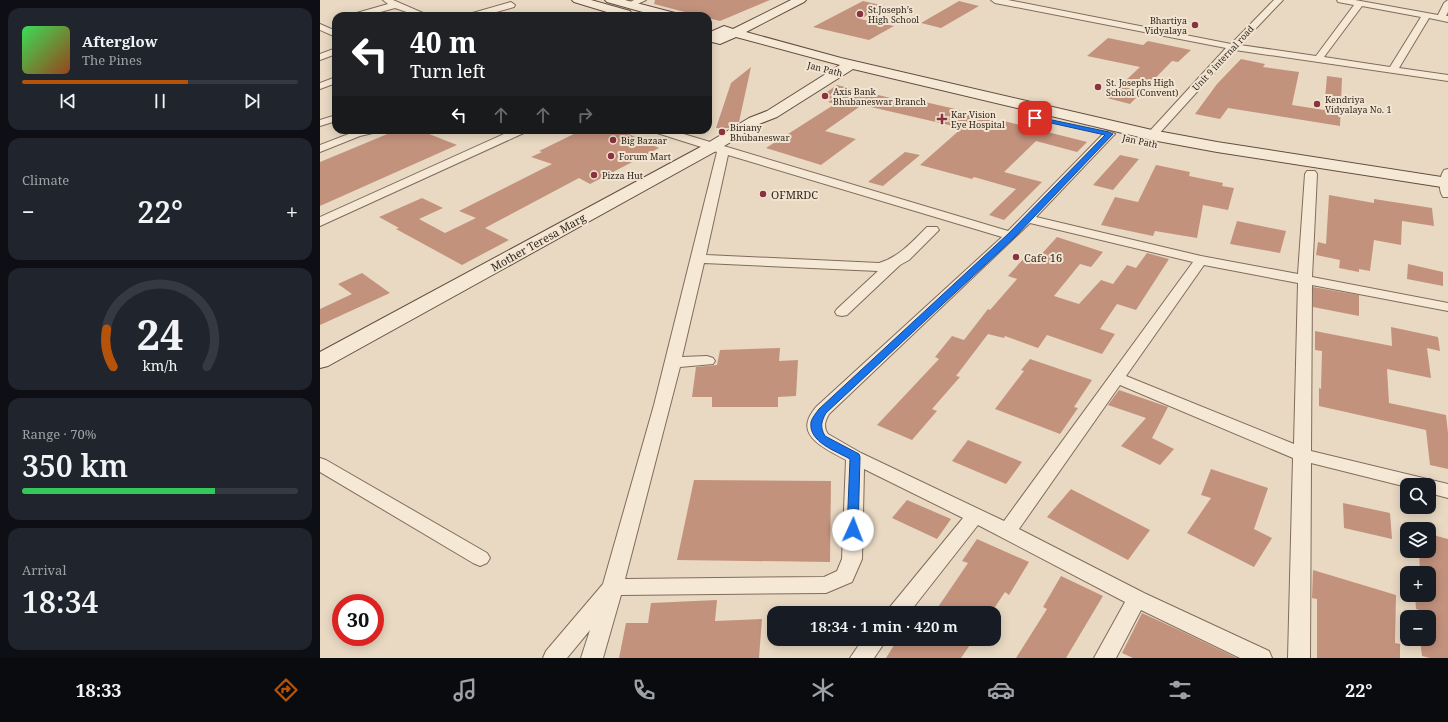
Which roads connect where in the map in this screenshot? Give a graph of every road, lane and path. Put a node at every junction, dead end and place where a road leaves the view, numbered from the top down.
1 (387, 0) edge
2 (578, 0) edge
3 (612, 0) edge
4 (642, 0) edge
5 (788, 0) edge
6 (800, 0) edge
7 (995, 0) edge
8 (1279, 0) edge
9 (1340, 0) edge
10 (1399, 0) edge
11 (1448, 3) edge
12 (1360, 4) junction
13 (395, 5) junction
14 (511, 5) dead end
15 (1393, 9) junction
16 (632, 10) edge
17 (370, 12) edge
18 (415, 12) edge
19 (486, 12) edge
20 (645, 12) edge
21 (1426, 15) junction
22 (1444, 18) edge
23 (331, 23) dead end
24 (320, 26) edge
25 (332, 32) edge
26 (332, 33) edge
27 (717, 34) edge
28 (320, 36) edge
29 (1233, 47) junction
30 (332, 52) edge
31 (320, 57) edge
32 (1319, 58) junction
33 (839, 67) junction
34 (1394, 69) junction
35 (1448, 78) edge
36 (332, 82) edge
37 (320, 86) edge
38 (332, 120) edge
39 (320, 124) edge
40 (348, 134) edge
41 (513, 134) edge
42 (671, 134) edge
43 (1109, 134) junction
44 (1152, 135) junction
45 (717, 148) junction
46 (320, 149) edge
47 (1311, 174) junction
48 (1447, 185) edge
49 (1028, 219) junction
50 (320, 222) edge
51 (932, 230) dead end
52 (1011, 236) junction
53 (699, 259) junction
54 (1201, 260) junction
55 (894, 263) junction
56 (1305, 280) junction
57 (1448, 307) edge
58 (842, 312) dead end
59 (320, 360) edge
60 (707, 361) dead end
61 (674, 362) junction
62 (1118, 378) junction
63 (1303, 455) junction
64 (855, 457) junction
65 (320, 464) edge
66 (1400, 479) edge
67 (1436, 488) edge
68 (1448, 491) edge
69 (975, 516) junction
70 (1007, 531) junction
71 (480, 558) dead end
72 (613, 587) junction
73 (1137, 599) junction
74 (903, 606) edge
75 (870, 646) edge
76 (554, 658) edge
77 (592, 658) edge
78 (861, 658) edge
79 (1105, 658) edge
80 (1261, 658) edge
81 (1299, 658) edge

1 - 13 street
2 - 16 main road
3 - 16 main road
4 - 16 street
5 - 27 main road
6 - 27 main road
7 - 29 street
8 - 29 street, Unit 9 internal road
9 - 12 street
10 - 15 street
11 - 22 street
12 - 15 street
12 - 32 street
13 - 17 street
13 - 18 street
14 - 19 street
15 - 21 street
16 - 20 main road
21 - 22 street
21 - 34 street
23 - 24 street
24 - 25 street
26 - 28 street
27 - 33 main road, Jan Path
29 - 32 street
29 - 44 street, Unit 9 internal road
30 - 31 street
32 - 34 street
33 - 43 main road, Jan Path
33 - 44 main road, Jan Path
33 - 45 main road, Mother Teresa Marg
34 - 35 street
36 - 37 street
38 - 39 street
40 - 46 street
41 - 50 street
42 - 45 street
43 - 47 main road, Jan Path
43 - 49 street
44 - 48 main road, Jan Path
45 - 52 street
45 - 53 street
45 - 59 main road, Mother Teresa Marg
47 - 48 main road, Jan Path
47 - 56 street
49 - 52 street
49 - 54 street
51 - 55 street
52 - 64 street
53 - 55 street
53 - 61 street
54 - 56 street
54 - 62 street
55 - 58 street
56 - 57 street
56 - 63 street
60 - 61 street
61 - 72 street
62 - 63 street
62 - 70 street
63 - 66 street
63 - 81 street
64 - 69 street
64 - 72 street
65 - 71 street
67 - 68 street
69 - 70 street
69 - 74 street
70 - 73 street
72 - 76 street
72 - 77 street
73 - 79 street
73 - 80 street
75 - 78 street

